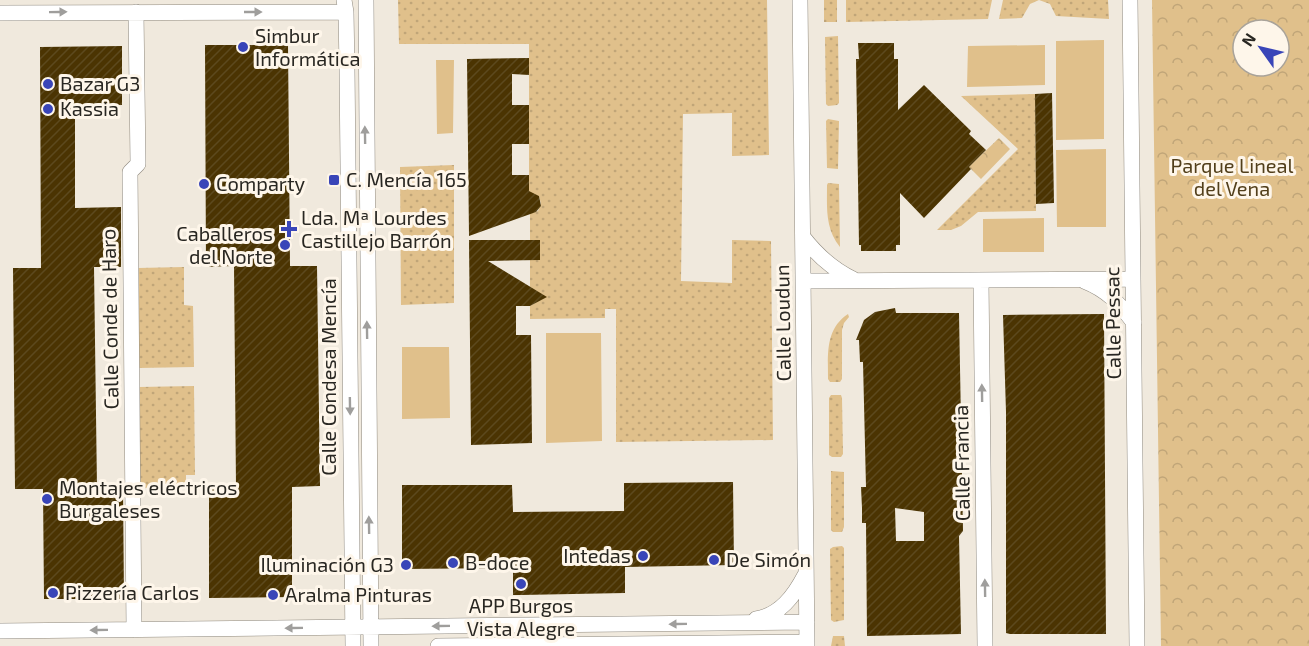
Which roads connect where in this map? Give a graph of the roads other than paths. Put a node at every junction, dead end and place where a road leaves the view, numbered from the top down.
1 (366, 0) edge
2 (800, 0) edge
3 (1130, 0) edge
4 (345, 6) edge
5 (136, 12) junction
6 (0, 13) edge
7 (803, 237) junction
8 (1079, 279) junction
9 (1133, 279) junction
10 (855, 280) junction
11 (981, 280) junction
12 (803, 281) junction
13 (1134, 323) junction
14 (807, 573) junction
15 (370, 605) junction
16 (807, 622) junction
17 (736, 623) junction
18 (352, 627) junction
19 (370, 627) junction
20 (396, 627) junction
21 (4, 629) edge
22 (135, 630) junction
23 (807, 644) edge
24 (741, 645) edge
25 (353, 646) edge
26 (370, 646) edge
27 (438, 646) edge
28 (985, 646) edge
29 (1137, 646) edge

15 -> 1 street, Calle Condesa Mencía
2 - 7 street, Calle Loudun
3 - 9 street, Calle Pessac
5 -> 4 street
4 -> 18 street, Calle Condesa Mencía
6 -> 5 street
5 - 22 street, Calle Conde de Haro
7 - 10 street
7 - 12 street, Calle Loudun
8 - 9 street
8 - 11 street
8 - 13 street
9 - 13 street, Calle Pessac
10 - 11 street
10 - 12 street
28 -> 11 street, Calle Francia
12 - 14 street, Calle Loudun
13 - 29 street, Calle Pessac
14 - 16 street, Calle Loudun
14 - 17 street
15 - 19 street, Calle Condesa Mencía
15 - 20 street
16 - 17 street
16 - 23 street, Calle Loudun
17 -> 20 street
18 - 19 street
18 -> 22 street
18 - 25 street, Calle Condesa Mencía
19 - 20 street
19 - 26 street, Calle Condesa Mencía
22 -> 21 street
23 - 24 street
24 - 27 street

